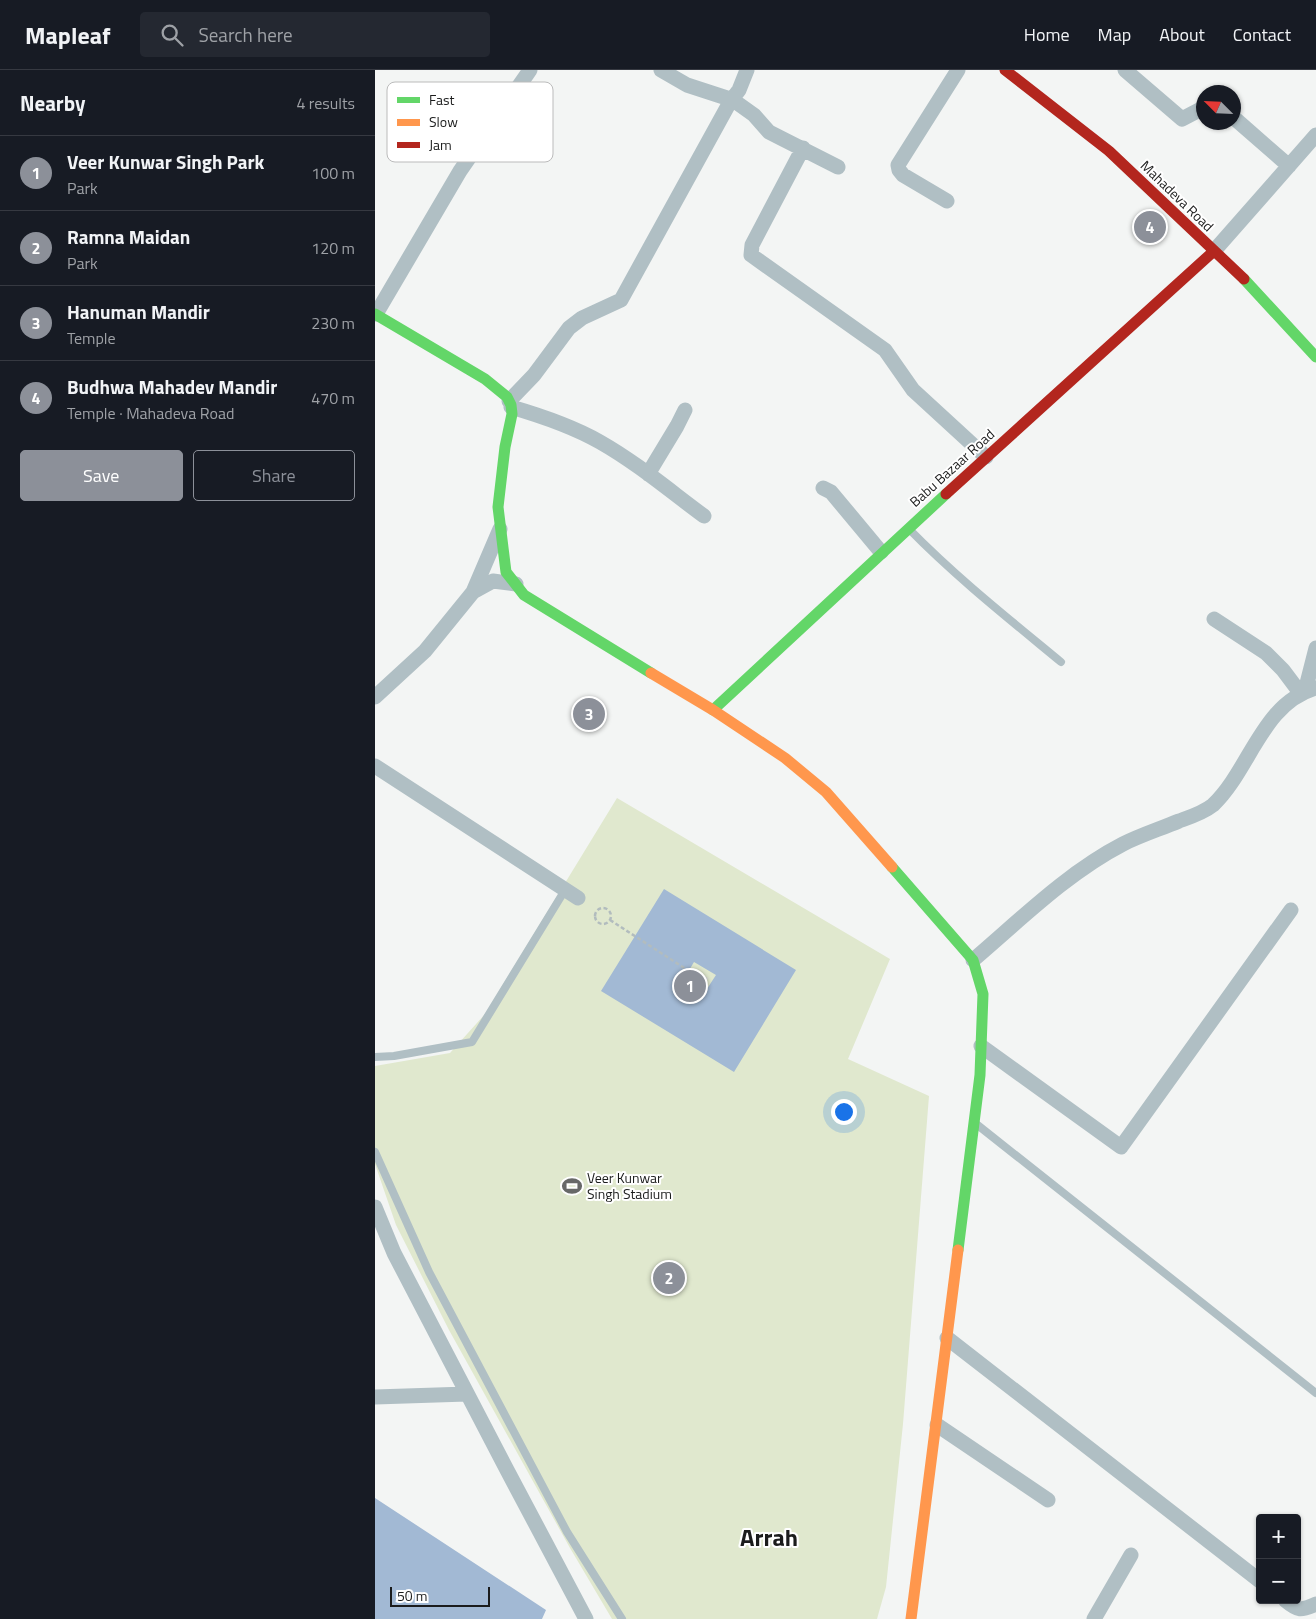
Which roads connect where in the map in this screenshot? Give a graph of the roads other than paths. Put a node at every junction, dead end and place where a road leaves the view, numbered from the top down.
1 (530, 70) edge
2 (661, 70) edge
3 (747, 70) edge
4 (959, 70) edge
5 (1005, 70) edge
6 (1125, 70) edge
7 (522, 82) edge
8 (733, 100) junction
9 (1196, 112) edge
10 (1241, 124) edge
11 (1316, 135) edge
12 (803, 148) junction
13 (467, 162) edge
14 (1289, 166) junction
15 (838, 167) dead end
16 (947, 201) dead end
17 (1214, 251) junction
18 (375, 314) edge
19 (1316, 357) edge
20 (510, 404) junction
21 (685, 410) dead end
22 (986, 457) junction
23 (648, 474) junction
24 (823, 488) dead end
25 (703, 516) dead end
26 (908, 528) junction
27 (500, 529) junction
28 (881, 552) junction
29 (516, 584) junction
30 (473, 592) junction
31 (1214, 619) dead end
32 (1316, 648) edge
33 (1061, 662) dead end
34 (1307, 691) edge
35 (375, 696) edge
36 (713, 710) junction
37 (375, 766) edge
38 (571, 894) joint
39 (1291, 910) dead end
40 (973, 960) junction
41 (981, 1046) junction
42 (375, 1057) edge
43 (974, 1122) junction
44 (375, 1152) edge
45 (375, 1207) edge
46 (947, 1338) junction
47 (1316, 1393) edge
48 (467, 1394) junction
49 (375, 1397) edge
50 (937, 1425) junction
51 (1048, 1500) dead end
52 (1131, 1555) dead end
53 (1256, 1578) edge
54 (1290, 1604) edge
55 (1316, 1604) edge
56 (586, 1619) edge
57 (622, 1619) edge
58 (911, 1619) edge
59 (1094, 1619) edge

1 - 7 street
2 - 8 street
3 - 8 street
4 - 16 street
5 - 17 street, Mahadeva Road
6 - 9 street
8 - 12 street
8 - 20 street
10 - 14 street
11 - 14 street
12 - 15 street
12 - 22 street
13 - 18 street
14 - 17 street
17 - 19 street, Mahadeva Road
17 - 22 street, Babu Bazaar Road
18 - 20 street
20 - 23 street
20 - 27 street
21 - 23 street
22 - 26 street, Babu Bazaar Road
23 - 25 street
24 - 28 street
26 - 28 street, Babu Bazaar Road
26 - 33 lane
27 - 29 street
27 - 30 street
28 - 36 street, Babu Bazaar Road
29 - 30 street
29 - 36 street
30 - 35 street
31 - 34 street
32 - 34 street
34 - 40 street
36 - 40 street
37 - 38 street
38 - 42 lane
39 - 41 street
40 - 41 street
41 - 43 street
43 - 46 street
43 - 47 lane
44 - 57 lane
45 - 48 street
46 - 50 street
46 - 53 street
48 - 49 street
48 - 56 street
50 - 51 street
50 - 58 street
52 - 59 street
54 - 55 street

